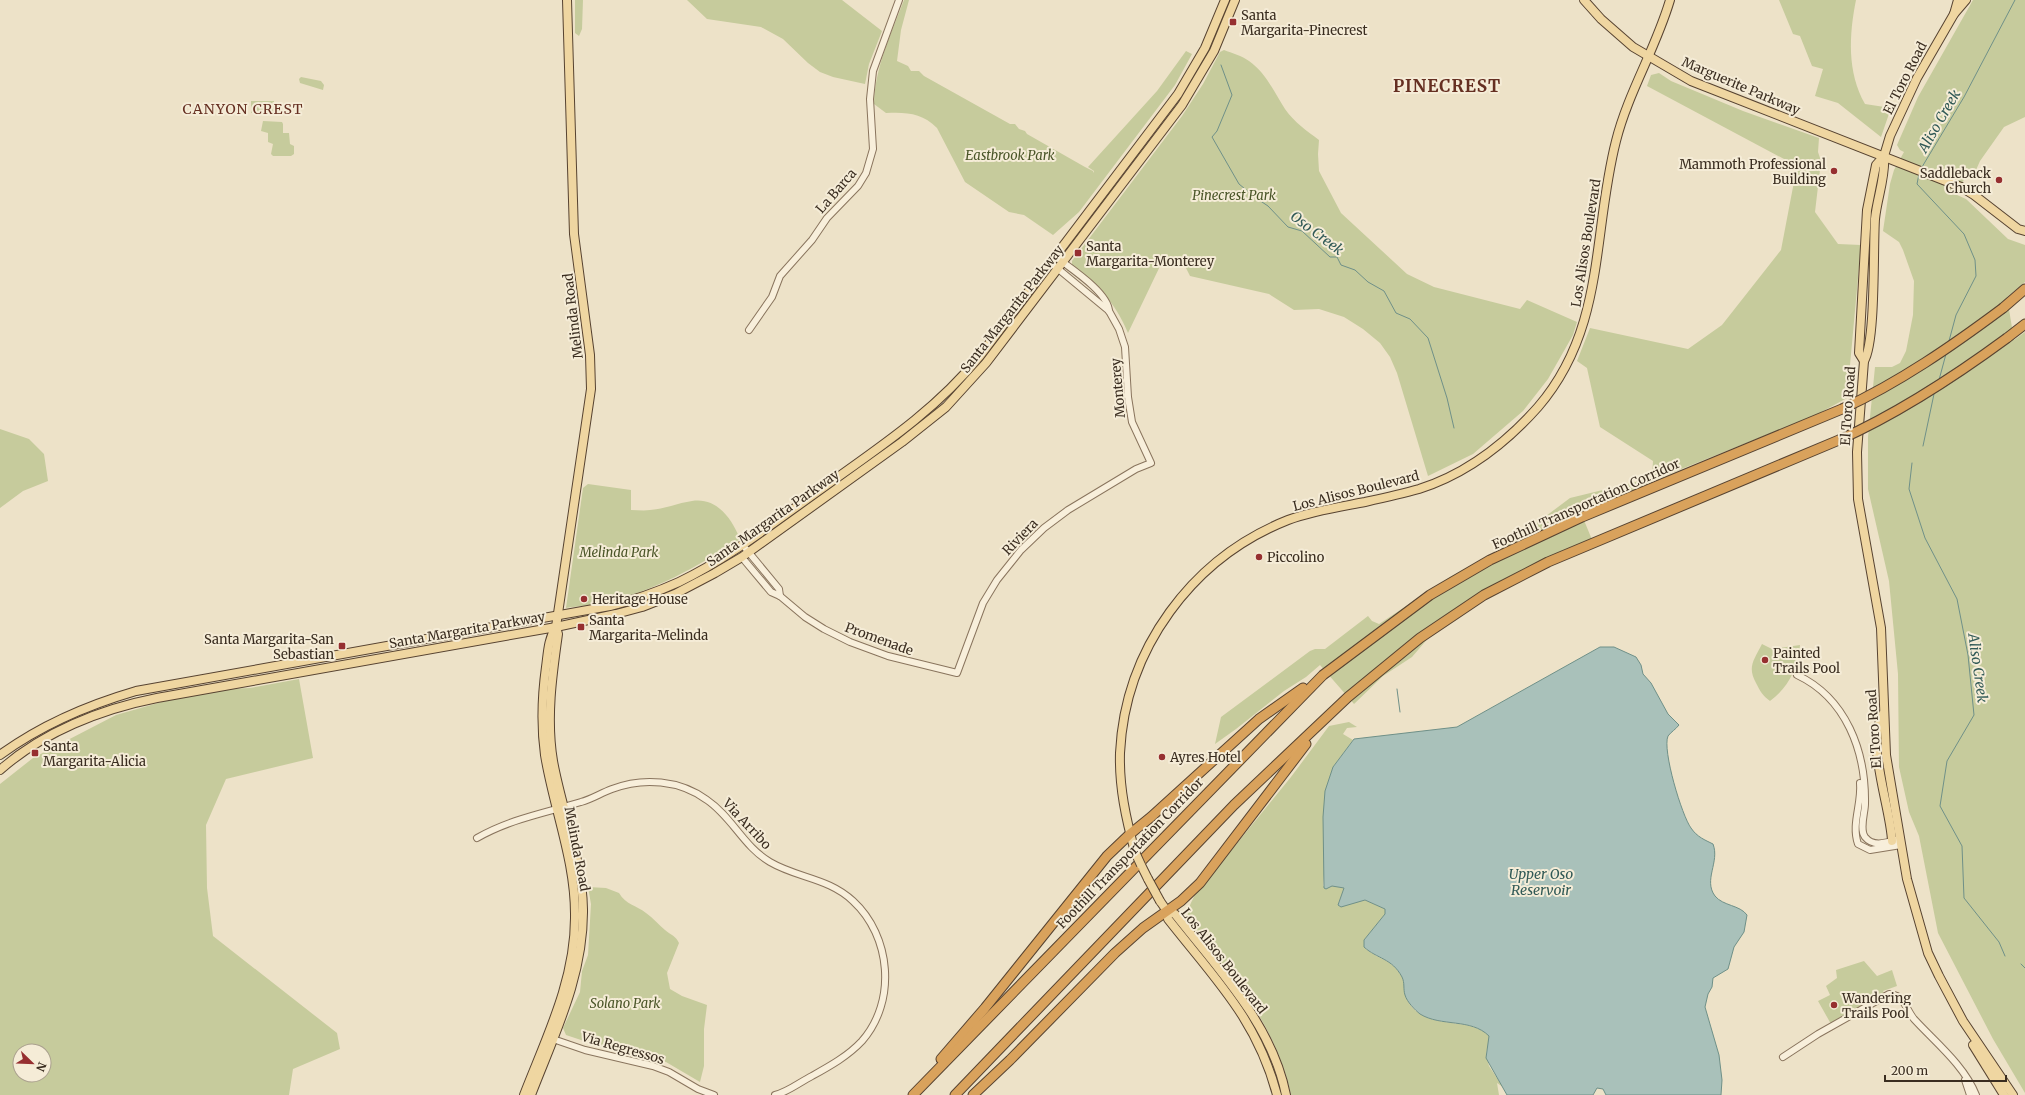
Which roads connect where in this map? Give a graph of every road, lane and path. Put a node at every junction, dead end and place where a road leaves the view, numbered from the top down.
1 (567, 0) edge
2 (899, 0) edge
3 (1225, 0) edge
4 (1235, 0) edge
5 (1584, 0) edge
6 (1670, 0) edge
7 (1958, 0) edge
8 (1966, 0) edge
9 (1954, 14) junction
10 (1649, 58) junction
11 (1884, 156) junction
12 (2025, 231) edge
13 (1053, 260) junction
14 (1061, 266) junction
15 (2025, 289) edge
16 (1100, 293) junction
17 (1095, 298) junction
18 (1109, 311) junction
19 (2025, 324) edge
20 (748, 330) dead end
21 (1151, 463) joint
22 (739, 546) junction
23 (745, 557) junction
24 (768, 578) junction
25 (762, 582) junction
26 (780, 596) junction
27 (558, 617) junction
28 (556, 627) junction
29 (957, 673) joint
30 (1797, 674) dead end
31 (1323, 675) junction
32 (1884, 714) junction
33 (1327, 717) junction
34 (0, 754) edge
35 (1861, 764) junction
36 (2, 768) edge
37 (561, 808) junction
38 (1130, 834) junction
39 (477, 838) dead end
40 (1892, 841) junction
41 (1901, 842) junction
42 (1167, 911) junction
43 (1963, 1021) junction
44 (550, 1037) junction
45 (1783, 1057) dead end
46 (1964, 1077) junction
47 (524, 1095) edge
48 (531, 1095) edge
49 (714, 1095) edge
50 (775, 1095) edge
51 (912, 1095) edge
52 (955, 1095) edge
53 (973, 1095) edge
54 (1277, 1095) edge
55 (1286, 1095) edge
56 (1970, 1095) edge
57 (1976, 1095) edge
58 (2004, 1095) edge
59 (2013, 1095) edge

1 - 27 main road, Melinda Road
2 - 20 street, La Barca
3 - 13 main road, Santa Margarita Parkway
4 - 14 main road, Santa Margarita Parkway
5 - 10 main road, Marguerite Parkway
6 - 10 main road, Los Alisos Boulevard
7 - 9 main road, El Toro Road
8 - 9 main road, El Toro Road
9 - 11 main road, El Toro Road
10 - 11 main road, Marguerite Parkway
10 - 38 main road, Los Alisos Boulevard
11 - 12 main road, Marguerite Parkway
11 - 32 main road, El Toro Road
13 - 14 street, Monterey
13 - 22 main road, Santa Margarita Parkway
14 - 16 street, Monterey
14 - 17 street, Monterey
14 - 23 main road, Santa Margarita Parkway
15 - 31 highway, Foothill Transportation Corridor, bridge
16 - 17 street
16 - 18 street, Monterey
17 - 18 street, Monterey
18 - 21 street, Monterey
19 - 33 highway, bridge
21 - 29 street, Riviera
22 - 23 street, Promenade
22 - 27 main road, Santa Margarita Parkway
23 - 24 street, Promenade
23 - 25 street, Promenade
23 - 28 main road, Santa Margarita Parkway
24 - 25 street
24 - 26 street, Promenade
25 - 26 street, Promenade
26 - 29 street, Promenade
27 - 28 main road, Melinda Road
27 - 34 main road, Santa Margarita Parkway
28 - 36 main road, Santa Margarita Parkway
28 - 37 main road, Melinda Road
30 - 35 street
31 - 38 highway
31 - 51 highway, Foothill Transportation Corridor
32 - 40 main road
32 - 41 main road, El Toro Road
33 - 42 highway
33 - 52 highway
34 - 36 main road
35 - 40 street
35 - 41 street
37 - 39 street, Via Arribo
37 - 44 main road, Melinda Road
37 - 50 street, Via Arribo
38 - 42 main road, Los Alisos Boulevard, bridge
38 - 51 highway
40 - 41 street
41 - 43 main road, El Toro Road
42 - 53 highway
42 - 54 main road, Los Alisos Boulevard
42 - 55 main road, Los Alisos Boulevard
43 - 58 main road
43 - 59 main road, El Toro Road
44 - 47 main road, Melinda Road
44 - 48 main road, Melinda Road
44 - 49 street, Via Regressos
45 - 46 street
46 - 56 street
46 - 57 street

